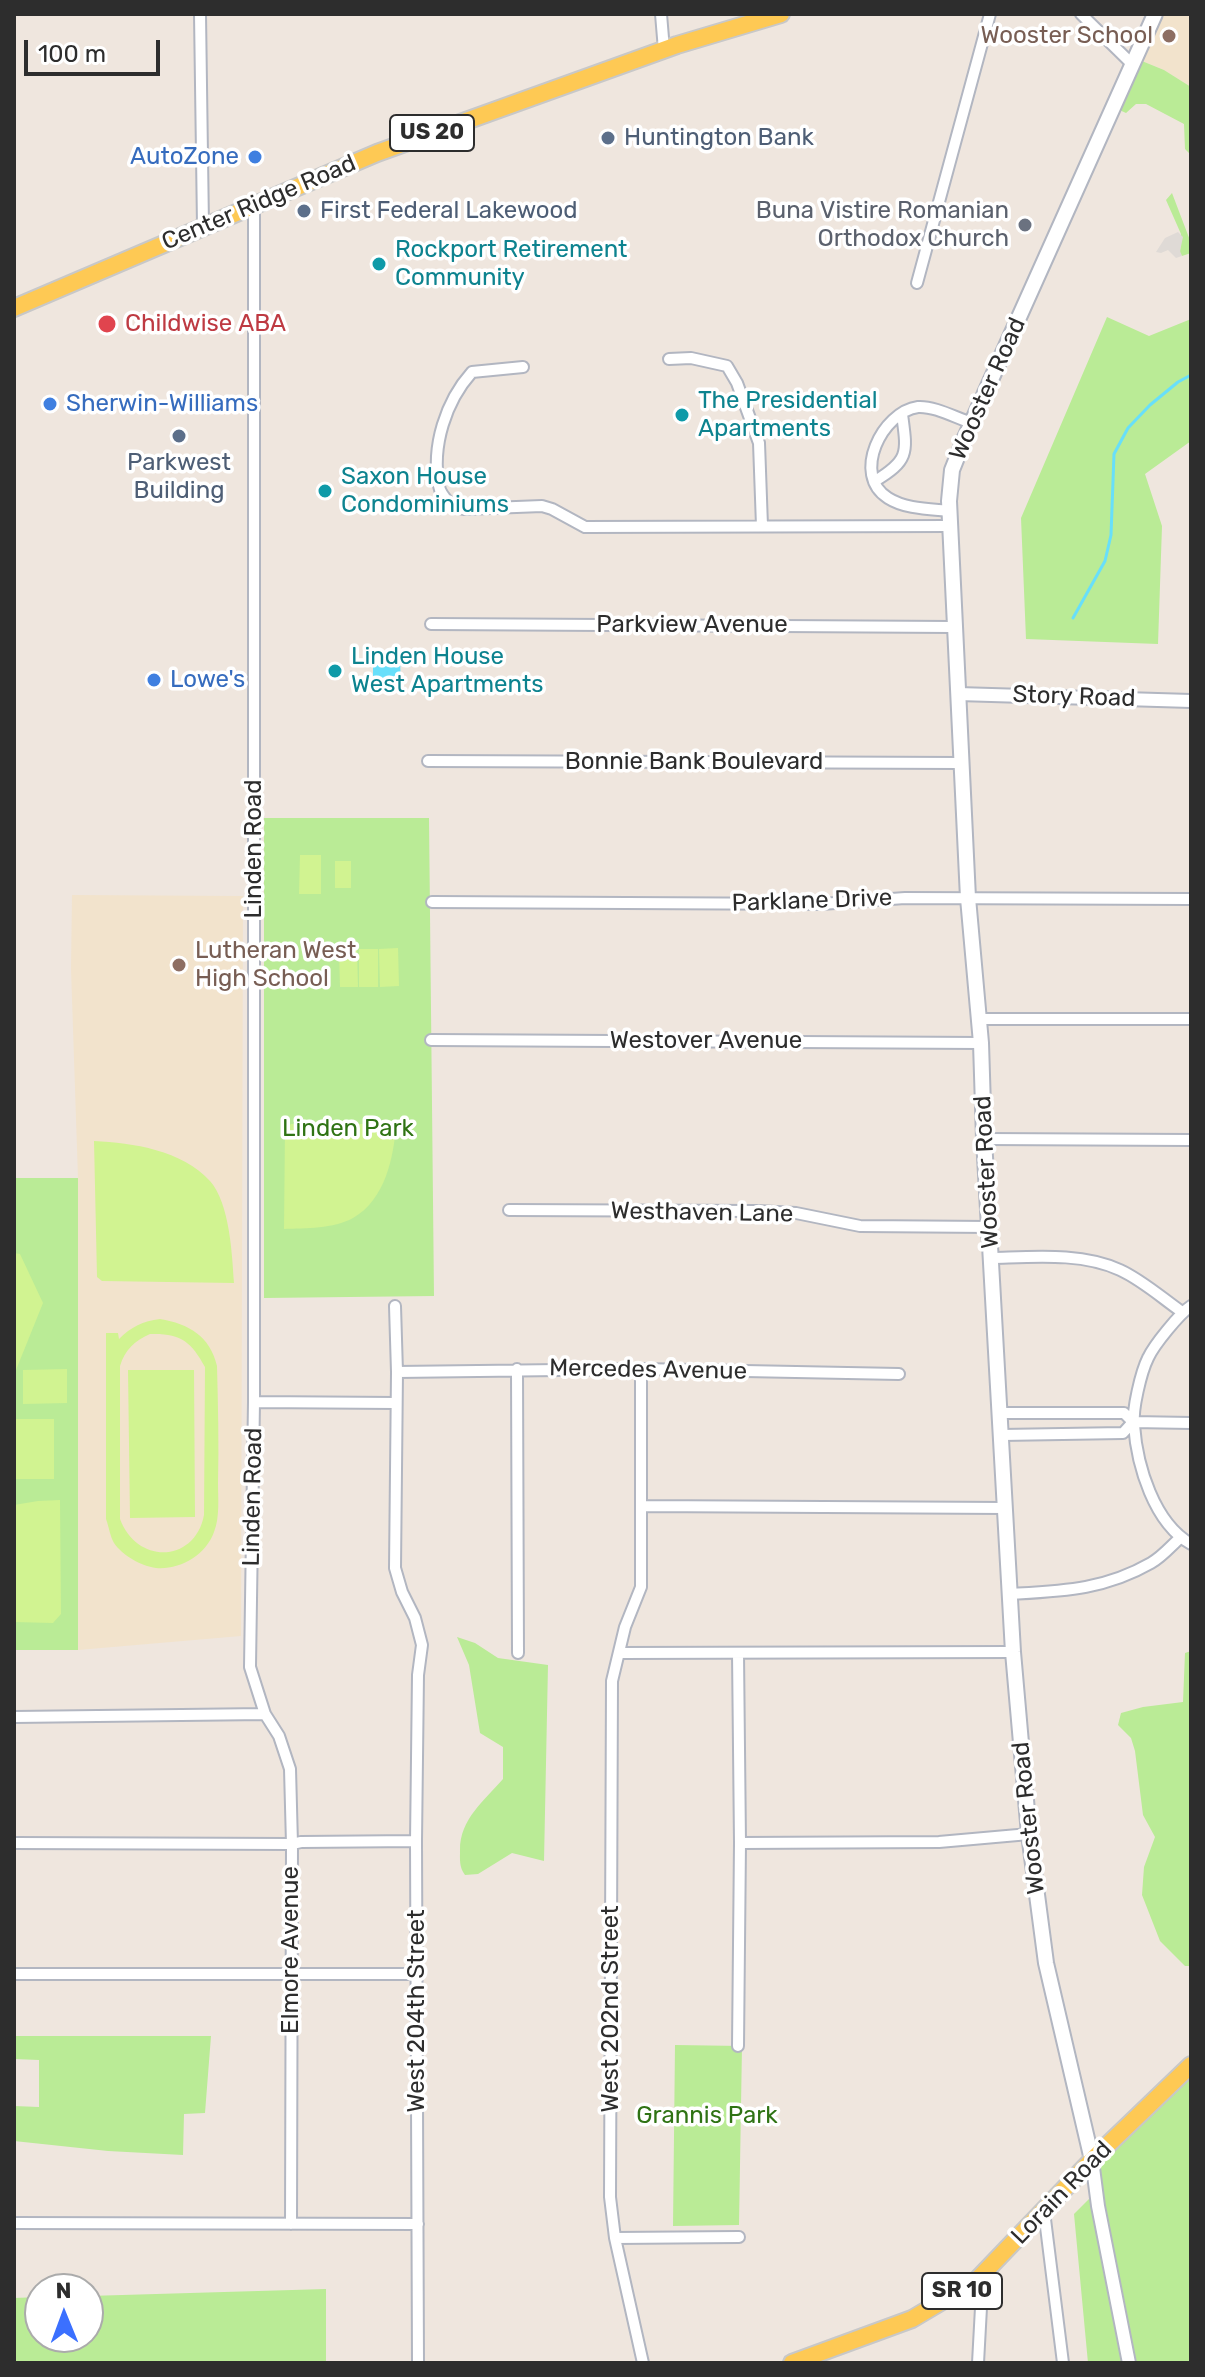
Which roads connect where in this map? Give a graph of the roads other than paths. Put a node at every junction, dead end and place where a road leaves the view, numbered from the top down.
1 (200, 14) edge
2 (661, 14) edge
3 (990, 14) edge
4 (1081, 14) edge
5 (1155, 14) edge
6 (774, 15) edge
7 (664, 50) junction
8 (1132, 64) junction
9 (254, 205) junction
10 (203, 226) junction
11 (917, 283) dead end
12 (14, 308) edge
13 (669, 359) dead end
14 (523, 367) dead end
15 (902, 414) junction
16 (972, 423) junction
17 (875, 481) junction
18 (949, 518) junction
19 (762, 526) junction
20 (431, 624) dead end
21 (953, 627) junction
22 (958, 694) junction
23 (1191, 701) edge
24 (428, 761) dead end
25 (961, 763) junction
26 (968, 898) junction
27 (1191, 899) edge
28 (432, 902) dead end
29 (979, 1019) junction
30 (1191, 1019) edge
31 (431, 1040) dead end
32 (981, 1043) junction
33 (984, 1139) junction
34 (1191, 1140) edge
35 (509, 1210) dead end
36 (990, 1227) junction
37 (991, 1258) junction
38 (395, 1306) dead end
39 (1186, 1309) edge
40 (517, 1369) junction
41 (641, 1369) junction
42 (397, 1372) junction
43 (899, 1374) dead end
44 (254, 1402) junction
45 (396, 1403) junction
46 (1000, 1413) junction
47 (1133, 1422) junction
48 (1191, 1423) edge
49 (1002, 1435) junction
50 (642, 1506) junction
51 (1006, 1508) junction
52 (1180, 1538) junction
53 (1191, 1544) edge
54 (1010, 1594) junction
55 (1013, 1652) junction
56 (518, 1653) dead end
57 (619, 1653) junction
58 (738, 1653) junction
59 (255, 1684) joint
60 (265, 1714) junction
61 (14, 1717) edge
62 (1029, 1834) junction
63 (416, 1841) junction
64 (14, 1843) edge
65 (740, 1843) junction
66 (292, 1844) junction
67 (14, 1974) edge
68 (291, 1974) junction
69 (418, 1974) junction
70 (738, 2046) dead end
71 (1191, 2065) edge
72 (1092, 2160) junction
73 (1044, 2211) junction
74 (14, 2223) edge
75 (291, 2224) junction
76 (418, 2224) junction
77 (739, 2237) dead end
78 (615, 2238) junction
79 (976, 2281) junction
80 (418, 2363) edge
81 (643, 2363) edge
82 (792, 2363) edge
83 (978, 2363) edge
84 (1063, 2363) edge
85 (1129, 2363) edge

1 - 10 street
2 - 7 street
3 - 11 street
4 - 8 street
5 - 8 main road, Wooster Road
6 - 7 main road, Center Ridge Road / US 20
7 - 9 main road, Center Ridge Road / US 20
8 - 16 main road, Wooster Road
9 - 10 main road, Center Ridge Road / US 20
9 - 44 street, Linden Road
10 - 12 main road, Center Ridge Road / US 20
13 - 19 street
14 - 19 street
15 - 16 street
15 - 17 street
15 - 17 street
16 - 18 main road, Wooster Road
17 - 18 street
18 - 19 street
18 - 21 main road, Wooster Road
20 - 21 street, Parkview Avenue
21 - 22 main road, Wooster Road
22 - 23 street, Story Road
22 - 25 main road, Wooster Road
24 - 25 street, Bonnie Bank Boulevard
25 - 26 main road, Wooster Road
26 - 27 street, Parklane Drive
26 - 28 street, Parklane Drive
26 - 29 main road, Wooster Road
29 - 30 street
29 - 32 main road, Wooster Road
31 - 32 street, Westover Avenue
32 - 33 main road, Wooster Road
33 - 34 street
33 - 36 main road, Wooster Road
35 - 36 street, Westhaven Lane
36 - 37 main road, Wooster Road
37 - 39 street
37 - 46 main road, Wooster Road
38 - 42 street, West 204th Street
39 - 47 street
40 - 41 street, Mercedes Avenue
40 - 42 street, Mercedes Avenue
40 - 56 street
41 - 43 street, Mercedes Avenue
41 - 50 street, West 202nd Street
42 - 45 street, West 204th Street
44 - 45 street
44 - 59 street, Linden Road
45 - 63 street, West 204th Street
46 - 47 street
46 - 49 main road, Wooster Road
47 - 48 street
47 - 49 street
47 - 52 street
49 - 51 main road, Wooster Road
50 - 51 street
50 - 57 street, West 202nd Street
51 - 54 main road, Wooster Road
52 - 53 street
52 - 54 street
54 - 55 main road, Wooster Road
55 - 58 street
55 - 62 main road, Wooster Road
57 - 58 street
57 - 78 street, West 202nd Street
58 - 65 street
59 - 60 street, Elmore Avenue
60 - 61 street
60 - 66 street, Elmore Avenue
62 - 65 street
62 - 72 main road, Wooster Road
63 - 66 street
63 - 69 street, West 204th Street
64 - 66 street
65 - 70 street
66 - 68 street, Elmore Avenue
67 - 68 street
68 - 69 street
68 - 75 street, Elmore Avenue
69 - 76 street, West 204th Street
71 - 72 main road, Lorain Road / SR 10
72 - 73 main road, Lorain Road / SR 10
72 - 85 street, Wooster Road
73 - 79 main road, Lorain Road / SR 10
73 - 84 street
74 - 75 street
75 - 76 street
76 - 80 street, West 204th Street
77 - 78 street
78 - 81 street, West 202nd Street
79 - 82 main road, Lorain Road / SR 10
79 - 83 street

